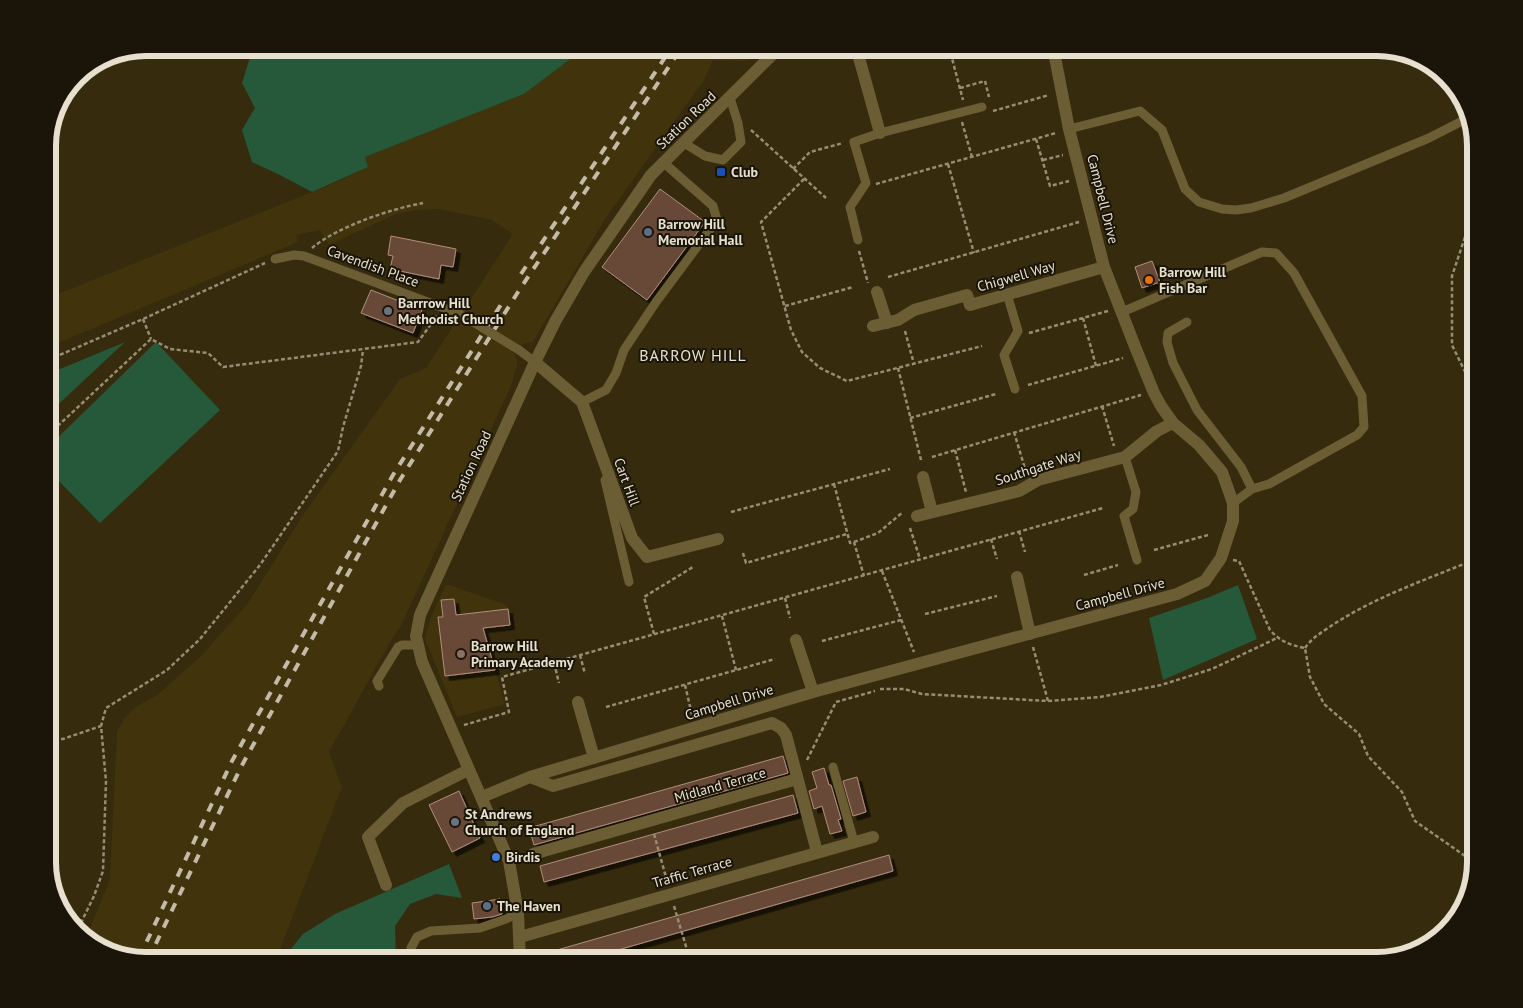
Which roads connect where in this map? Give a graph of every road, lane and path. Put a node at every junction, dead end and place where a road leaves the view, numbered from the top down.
1 (772, 56) edge
2 (858, 56) edge
3 (951, 56) edge
4 (1054, 56) edge
5 (960, 88) junction
6 (1056, 93) dead end
7 (730, 98) junction
8 (989, 98) dead end
9 (982, 107) dead end
10 (993, 111) dead end
11 (963, 112) junction
12 (1463, 121) edge
13 (1069, 129) junction
14 (739, 130) junction
15 (880, 133) junction
16 (1036, 139) junction
17 (847, 142) dead end
18 (684, 143) junction
19 (1063, 155) dead end
20 (972, 157) junction
21 (1043, 160) junction
22 (664, 163) junction
23 (948, 164) junction
24 (793, 169) junction
25 (804, 179) junction
26 (1069, 181) dead end
27 (862, 188) junction
28 (826, 198) dead end
29 (423, 203) dead end
30 (1079, 222) dead end
31 (1467, 231) edge
32 (857, 243) joint
33 (974, 253) junction
34 (304, 256) junction
35 (275, 259) joint
36 (1104, 266) junction
37 (888, 278) dead end
38 (853, 287) dead end
39 (872, 288) joint
40 (1007, 294) junction
41 (785, 306) junction
42 (444, 307) junction
43 (1122, 312) junction
44 (1083, 318) junction
45 (143, 319) junction
46 (1187, 322) dead end
47 (887, 323) junction
48 (873, 326) dead end
49 (904, 330) dead end
50 (1014, 337) junction
51 (151, 339) junction
52 (982, 346) dead end
53 (363, 350) junction
54 (56, 357) edge
55 (1123, 358) dead end
56 (535, 362) junction
57 (914, 365) junction
58 (1096, 366) junction
59 (898, 368) junction
60 (1467, 376) edge
61 (1028, 385) dead end
62 (1015, 388) dead end
63 (1154, 393) junction
64 (996, 394) dead end
65 (582, 402) junction
66 (1102, 406) junction
67 (910, 418) junction
68 (1173, 423) junction
69 (56, 428) edge
70 (1014, 432) junction
71 (597, 442) junction
72 (955, 450) junction
73 (1120, 454) junction
74 (932, 457) dead end
75 (921, 460) dead end
76 (890, 468) dead end
77 (1027, 476) dead end
78 (922, 478) dead end
79 (834, 484) junction
80 (1252, 490) junction
81 (967, 493) dead end
82 (1233, 503) junction
83 (1103, 508) dead end
84 (731, 512) dead end
85 (903, 512) dead end
86 (932, 512) junction
87 (917, 516) dead end
88 (910, 528) dead end
89 (1019, 531) junction
90 (848, 534) junction
91 (1208, 535) dead end
92 (718, 539) dead end
93 (991, 539) junction
94 (854, 542) junction
95 (1154, 550) dead end
96 (1024, 552) dead end
97 (743, 553) dead end
98 (1221, 558) junction
99 (920, 560) junction
100 (997, 560) dead end
101 (1137, 560) dead end
102 (1467, 563) edge
103 (1118, 565) dead end
104 (693, 568) dead end
105 (882, 571) junction
106 (1084, 575) dead end
107 (864, 576) junction
108 (1017, 577) dead end
109 (628, 582) dead end
110 (997, 596) dead end
111 (785, 598) junction
112 (925, 614) dead end
113 (722, 616) junction
114 (790, 618) dead end
115 (901, 620) junction
116 (654, 634) junction
117 (1030, 634) junction
118 (1276, 638) junction
119 (796, 640) dead end
120 (822, 641) dead end
121 (418, 645) junction
122 (1305, 648) junction
123 (580, 655) junction
124 (775, 659) dead end
125 (554, 663) junction
126 (919, 665) junction
127 (736, 670) junction
128 (585, 674) dead end
129 (559, 683) dead end
130 (684, 684) junction
131 (379, 686) dead end
132 (813, 692) junction
133 (1048, 701) junction
134 (578, 702) dead end
135 (606, 707) dead end
136 (101, 726) junction
137 (696, 728) junction
138 (450, 729) junction
139 (56, 739) edge
140 (594, 758) junction
141 (832, 767) dead end
142 (468, 770) junction
143 (530, 777) junction
144 (798, 779) junction
145 (482, 797) junction
146 (873, 837) dead end
147 (854, 842) junction
148 (817, 852) junction
149 (534, 854) dead end
150 (1467, 857) edge
151 (386, 885) dead end
152 (518, 913) junction
153 (80, 924) edge
154 (520, 937) junction
155 (412, 952) edge
156 (520, 952) edge

1 - 7 street, Station Road
2 - 15 street
3 - 5 path
4 - 13 street, Campbell Drive
5 - 8 path
5 - 11 path
6 - 10 path
7 - 14 lane
7 - 18 street, Station Road
9 - 11 lane
11 - 15 lane
11 - 20 path
12 - 13 lane
13 - 16 path
13 - 36 street, Campbell Drive
14 - 18 lane
14 - 24 path
15 - 27 lane
16 - 20 path
16 - 21 path
17 - 24 path
18 - 22 street, Station Road
19 - 21 path
20 - 23 path
21 - 26 path
22 - 56 street, Station Road
22 - 65 lane
23 - 27 path
23 - 33 path
24 - 25 path
25 - 28 path
25 - 41 path
27 - 32 lane
29 - 34 path
30 - 33 path
31 - 60 path
32 - 39 path
33 - 37 path
34 - 35 lane, Cavendish Place
34 - 42 lane, Cavendish Place
35 - 45 path
36 - 40 street, Chigwell Way
36 - 43 street, Campbell Drive
38 - 41 path
39 - 47 street
40 - 47 street, Chigwell Way
40 - 50 lane
41 - 59 path
42 - 53 path
42 - 56 lane, Cavendish Place, bridge
43 - 44 path
43 - 63 street, Campbell Drive
43 - 80 lane
44 - 50 path
44 - 58 path
45 - 51 path
45 - 54 path
46 - 80 lane
47 - 48 street, Chigwell Way
49 - 57 path
50 - 62 lane
51 - 53 path
51 - 69 path
52 - 57 path
53 - 136 path
55 - 58 path
56 - 65 street, Cart Hill
56 - 121 street, Station Road
57 - 59 path
58 - 61 path
59 - 67 path
63 - 66 path
63 - 68 street, Campbell Drive
64 - 67 path
65 - 71 street, Cart Hill
66 - 70 path
66 - 73 path
67 - 75 path
68 - 73 street, Southgate Way
68 - 82 street, Campbell Drive
70 - 72 path
70 - 77 path
71 - 92 street, Cart Hill
71 - 109 lane
72 - 74 path
72 - 81 path
73 - 86 street, Southgate Way
73 - 101 lane
76 - 79 path
78 - 86 street
79 - 84 path
79 - 90 path
80 - 82 lane
82 - 98 street, Campbell Drive
83 - 89 path
85 - 94 path
86 - 87 street, Southgate Way
88 - 99 path
89 - 93 path
89 - 96 path
90 - 94 path
90 - 97 path
91 - 95 path
93 - 99 path
93 - 100 path
94 - 107 path
98 - 117 street, Campbell Drive
98 - 118 path
99 - 105 path
102 - 122 path
103 - 106 path
104 - 116 path
105 - 107 path
105 - 115 path
107 - 111 path
108 - 117 street
110 - 112 path
111 - 113 path
111 - 114 path
113 - 116 path
113 - 127 path
115 - 120 path
115 - 126 path
116 - 123 path
117 - 126 street, Campbell Drive
117 - 133 path
118 - 122 path
118 - 133 path
119 - 132 street
121 - 131 lane
121 - 138 street, Station Road
122 - 150 path
123 - 125 path
123 - 128 path
124 - 127 path
125 - 129 path
125 - 138 path
126 - 132 street, Campbell Drive
127 - 130 path
130 - 135 path
130 - 137 path
132 - 137 street, Campbell Drive
133 - 144 path
134 - 140 street
136 - 139 path
136 - 153 path
137 - 140 street, Campbell Drive
138 - 142 street, Station Road
140 - 143 street, Campbell Drive
141 - 147 lane
142 - 145 street, Station Road
142 - 151 street
143 - 144 street
143 - 145 street, Campbell Drive
144 - 148 street
144 - 149 street, Midland Terrace
145 - 152 street, Station Road
146 - 147 street, Traffic Terrace
147 - 148 street, Traffic Terrace
148 - 154 street, Traffic Terrace
152 - 154 street, Station Road
152 - 155 lane
154 - 156 street, Station Road

